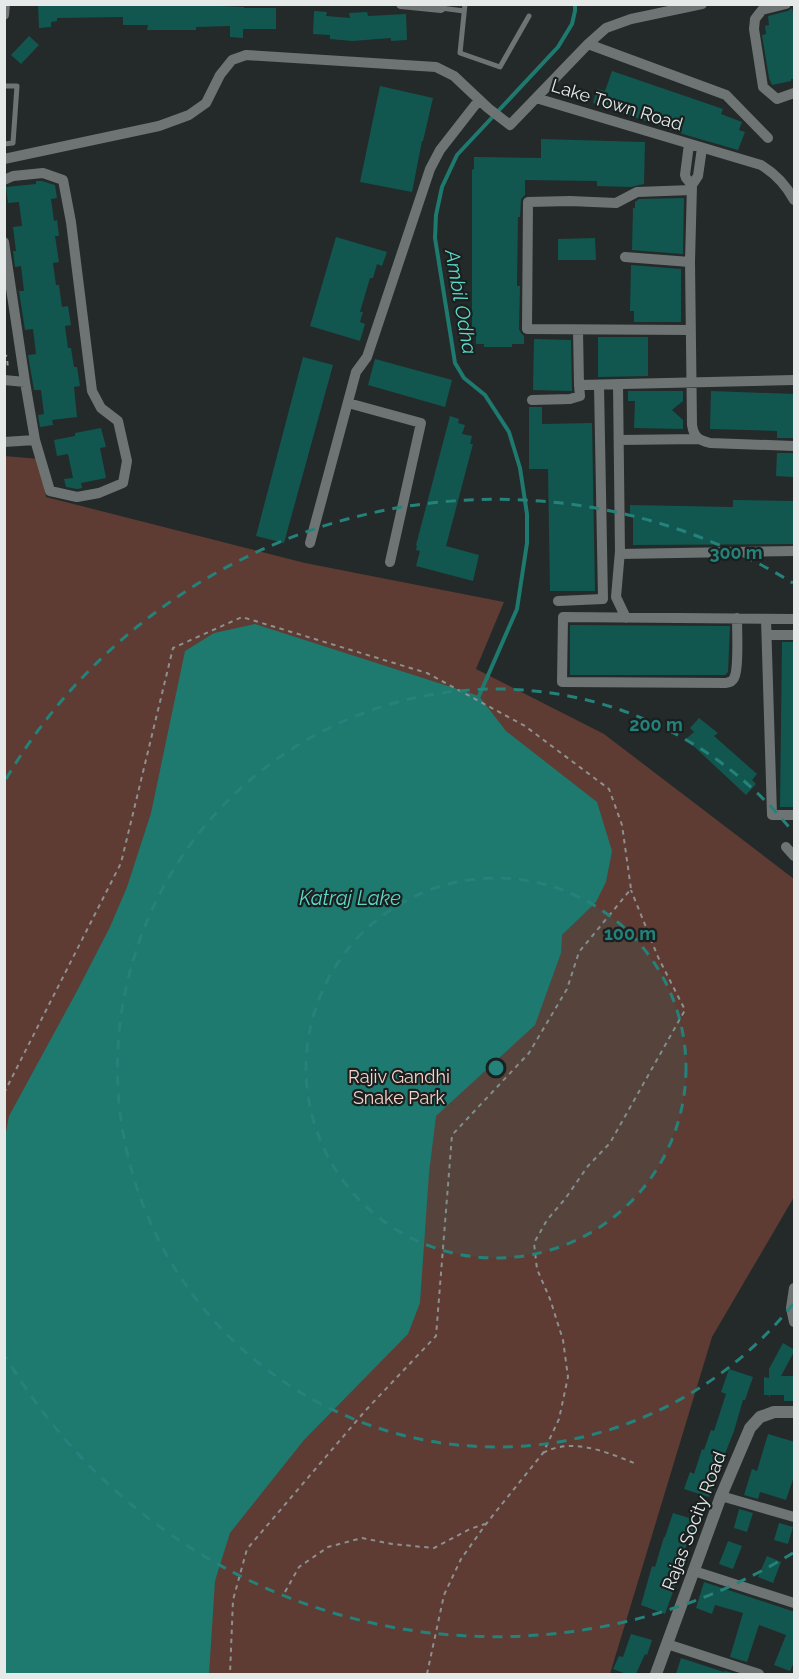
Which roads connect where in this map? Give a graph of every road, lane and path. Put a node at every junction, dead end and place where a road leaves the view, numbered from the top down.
1 (5, 4) edge
2 (401, 4) edge
3 (702, 4) edge
4 (786, 4) edge
5 (465, 8) edge
6 (672, 8) edge
7 (441, 9) joint
8 (4, 15) edge
9 (530, 16) dead end
10 (588, 44) junction
11 (4, 86) edge
12 (795, 93) edge
13 (536, 98) junction
14 (479, 100) junction
15 (768, 138) dead end
16 (4, 144) edge
17 (689, 144) junction
18 (702, 148) junction
19 (4, 159) edge
20 (4, 180) edge
21 (692, 188) junction
22 (795, 200) edge
23 (4, 242) edge
24 (625, 257) dead end
25 (690, 262) junction
26 (578, 330) junction
27 (690, 330) junction
28 (4, 353) edge
29 (4, 371) edge
30 (4, 380) edge
31 (795, 380) edge
32 (25, 382) junction
33 (692, 382) junction
34 (618, 384) junction
35 (579, 385) junction
36 (599, 385) junction
37 (532, 400) dead end
38 (348, 403) junction
39 (699, 439) junction
40 (35, 440) junction
41 (619, 440) junction
42 (4, 442) edge
43 (795, 446) edge
44 (310, 543) dead end
45 (620, 551) junction
46 (795, 551) edge
47 (390, 562) dead end
48 (558, 601) dead end
49 (626, 618) junction
50 (737, 618) junction
51 (766, 619) junction
52 (795, 619) edge
53 (767, 635) junction
54 (795, 635) edge
55 (795, 815) edge
56 (786, 847) dead end
57 (795, 856) edge
58 (631, 890) junction
59 (4, 1094) edge
60 (795, 1288) edge
61 (795, 1322) edge
62 (795, 1412) edge
63 (543, 1454) junction
64 (634, 1463) dead end
65 (721, 1496) junction
66 (795, 1518) edge
67 (486, 1524) junction
68 (694, 1571) junction
69 (285, 1592) dead end
70 (795, 1603) edge
71 (667, 1644) junction
72 (230, 1674) edge
73 (427, 1674) edge
74 (656, 1674) edge
75 (759, 1674) edge

1 - 8 street
2 - 7 street
3 - 6 street, Lake Town Road
4 - 12 street
5 - 7 lane
5 - 9 lane
6 - 10 street, Lake Town Road
10 - 13 street, Lake Town Road
10 - 15 street
11 - 16 lane
13 - 14 street
13 - 17 street, Lake Town Road
14 - 19 street
14 - 38 street
17 - 18 street, Lake Town Road
17 - 21 street
18 - 21 street
18 - 22 street, Lake Town Road
20 - 40 street
21 - 25 street
21 - 26 street
23 - 32 street
24 - 25 street
25 - 27 street
26 - 27 street
26 - 35 street
27 - 33 street
28 - 29 path
30 - 32 street
31 - 33 street
32 - 40 street
33 - 34 street
33 - 39 street
34 - 36 street
34 - 41 street
35 - 36 street
35 - 37 street
36 - 48 street
38 - 44 street
38 - 47 street
39 - 41 street
39 - 43 street
40 - 42 street
41 - 45 street
45 - 46 street
45 - 49 street
49 - 50 street
49 - 50 street
50 - 51 street
51 - 52 street
51 - 53 street
53 - 54 street
53 - 55 street
56 - 57 street
58 - 59 path
58 - 63 path
58 - 72 path
60 - 61 street
62 - 65 street, Rajas Socity Road
63 - 64 path
63 - 67 path
65 - 66 street
65 - 68 street, Rajas Socity Road
67 - 69 path
67 - 73 path
68 - 70 street
68 - 71 street, Rajas Socity Road
71 - 74 street, Rajas Socity Road
71 - 75 street

